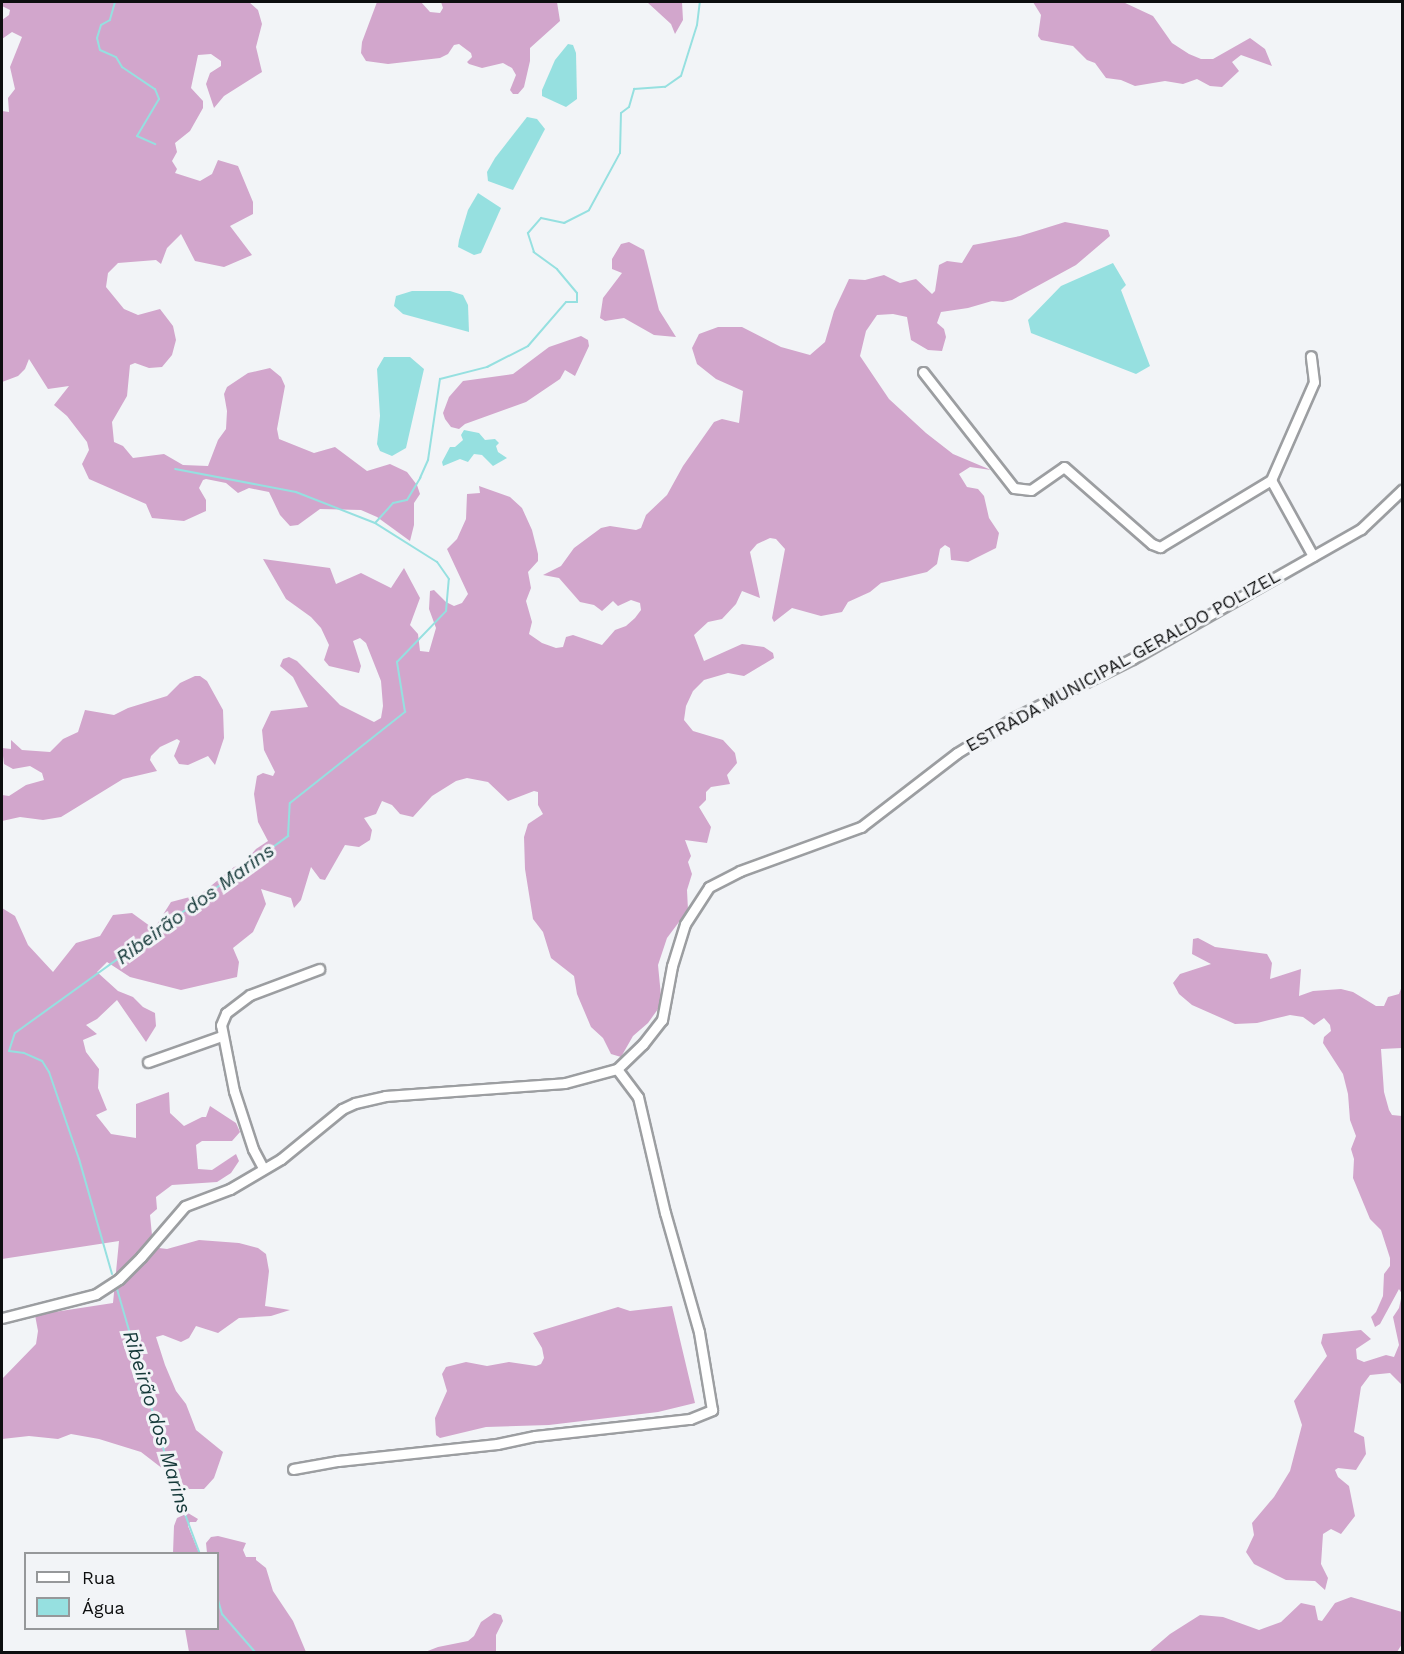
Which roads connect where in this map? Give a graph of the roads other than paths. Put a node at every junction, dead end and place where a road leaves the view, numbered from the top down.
1 (1311, 356) dead end
2 (923, 372) dead end
3 (1271, 480) junction
4 (1402, 490) edge
5 (1313, 556) junction
6 (319, 969) dead end
7 (222, 1036) junction
8 (148, 1062) dead end
9 (617, 1069) junction
10 (263, 1168) junction
11 (2, 1318) edge
12 (292, 1469) dead end

1 - 3 street
2 - 3 street
3 - 5 street
4 - 5 street, ESTRADA MUNICIPAL GERALDO POLIZEL
5 - 9 street, ESTRADA MUNICIPAL GERALDO POLIZEL
6 - 7 street
7 - 8 street
7 - 10 street
9 - 10 street, ESTRADA MUNICIPAL GERALDO POLIZEL
9 - 12 street
10 - 11 street, ESTRADA MUNICIPAL GERALDO POLIZEL

